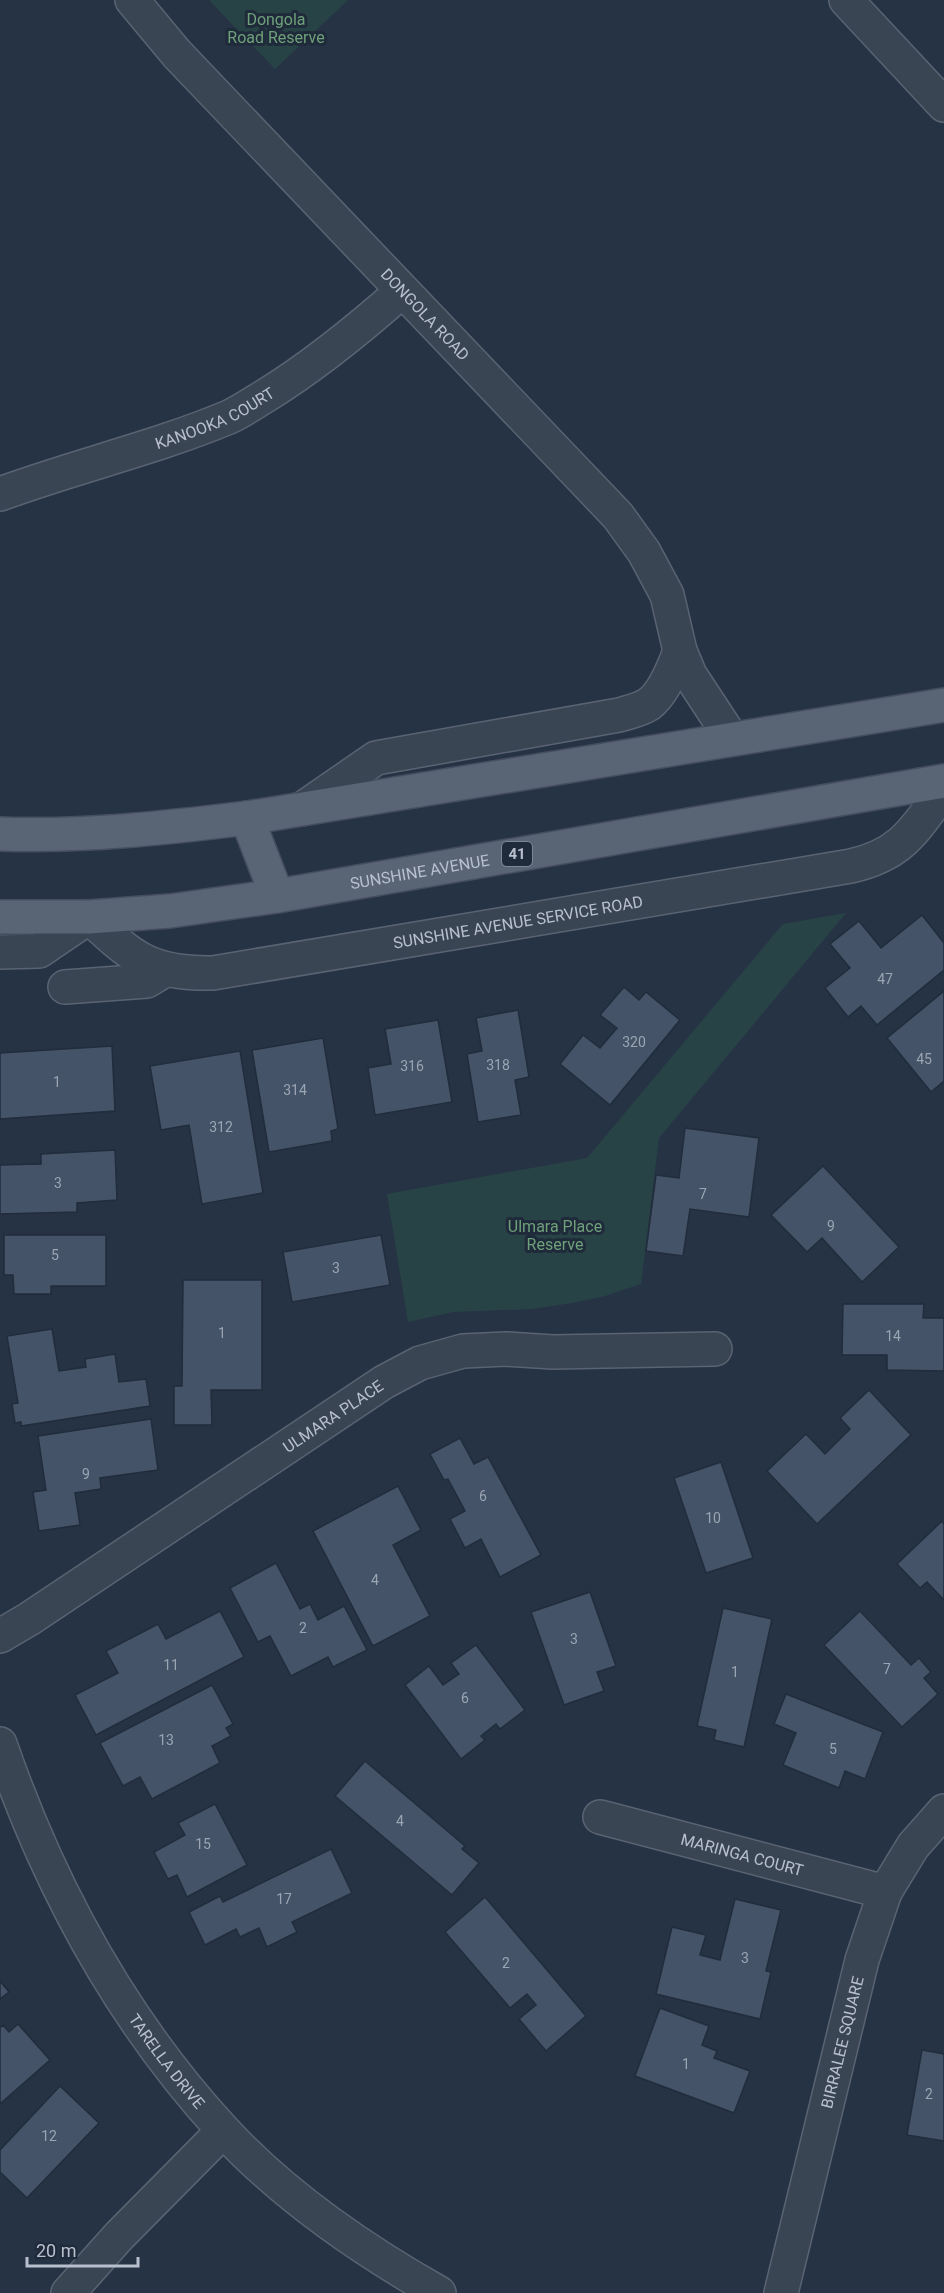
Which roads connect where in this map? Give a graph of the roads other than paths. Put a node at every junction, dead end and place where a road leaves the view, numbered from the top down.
1 (132, 0) edge
2 (846, 0) edge
3 (944, 105) edge
4 (402, 291) junction
5 (0, 494) edge
6 (680, 651) junction
7 (944, 705) edge
8 (732, 739) junction
9 (944, 781) edge
10 (944, 790) edge
11 (302, 809) junction
12 (247, 818) junction
13 (0, 834) edge
14 (277, 896) junction
15 (0, 916) edge
16 (89, 917) junction
17 (0, 952) edge
18 (165, 970) junction
19 (65, 987) dead end
20 (715, 1348) dead end
21 (0, 1636) edge
22 (0, 1744) edge
23 (944, 1811) edge
24 (600, 1817) dead end
25 (885, 1892) junction
26 (224, 2131) junction
27 (68, 2293) edge
28 (439, 2293) edge
29 (781, 2293) edge

1 - 4 street, DONGOLA ROAD
2 - 3 street
4 - 5 street, KANOOKA COURT
4 - 6 street, DONGOLA ROAD
6 - 8 street, DONGOLA ROAD
6 - 11 street
7 - 8 main road
8 - 11 main road
9 - 14 main road, SUNSHINE AVENUE / 41
10 - 18 street, SUNSHINE AVENUE SERVICE ROAD
11 - 12 main road
12 - 13 main road
12 - 14 main road
14 - 16 main road, SUNSHINE AVENUE / 41
15 - 16 main road, SUNSHINE AVENUE / 41
16 - 17 street
16 - 18 street
18 - 19 street
20 - 21 street, ULMARA PLACE
22 - 26 street, TARELLA DRIVE
23 - 25 street, BIRRALEE SQUARE
24 - 25 street, MARINGA COURT
25 - 29 street, BIRRALEE SQUARE
26 - 27 street
26 - 28 street, TARELLA DRIVE

